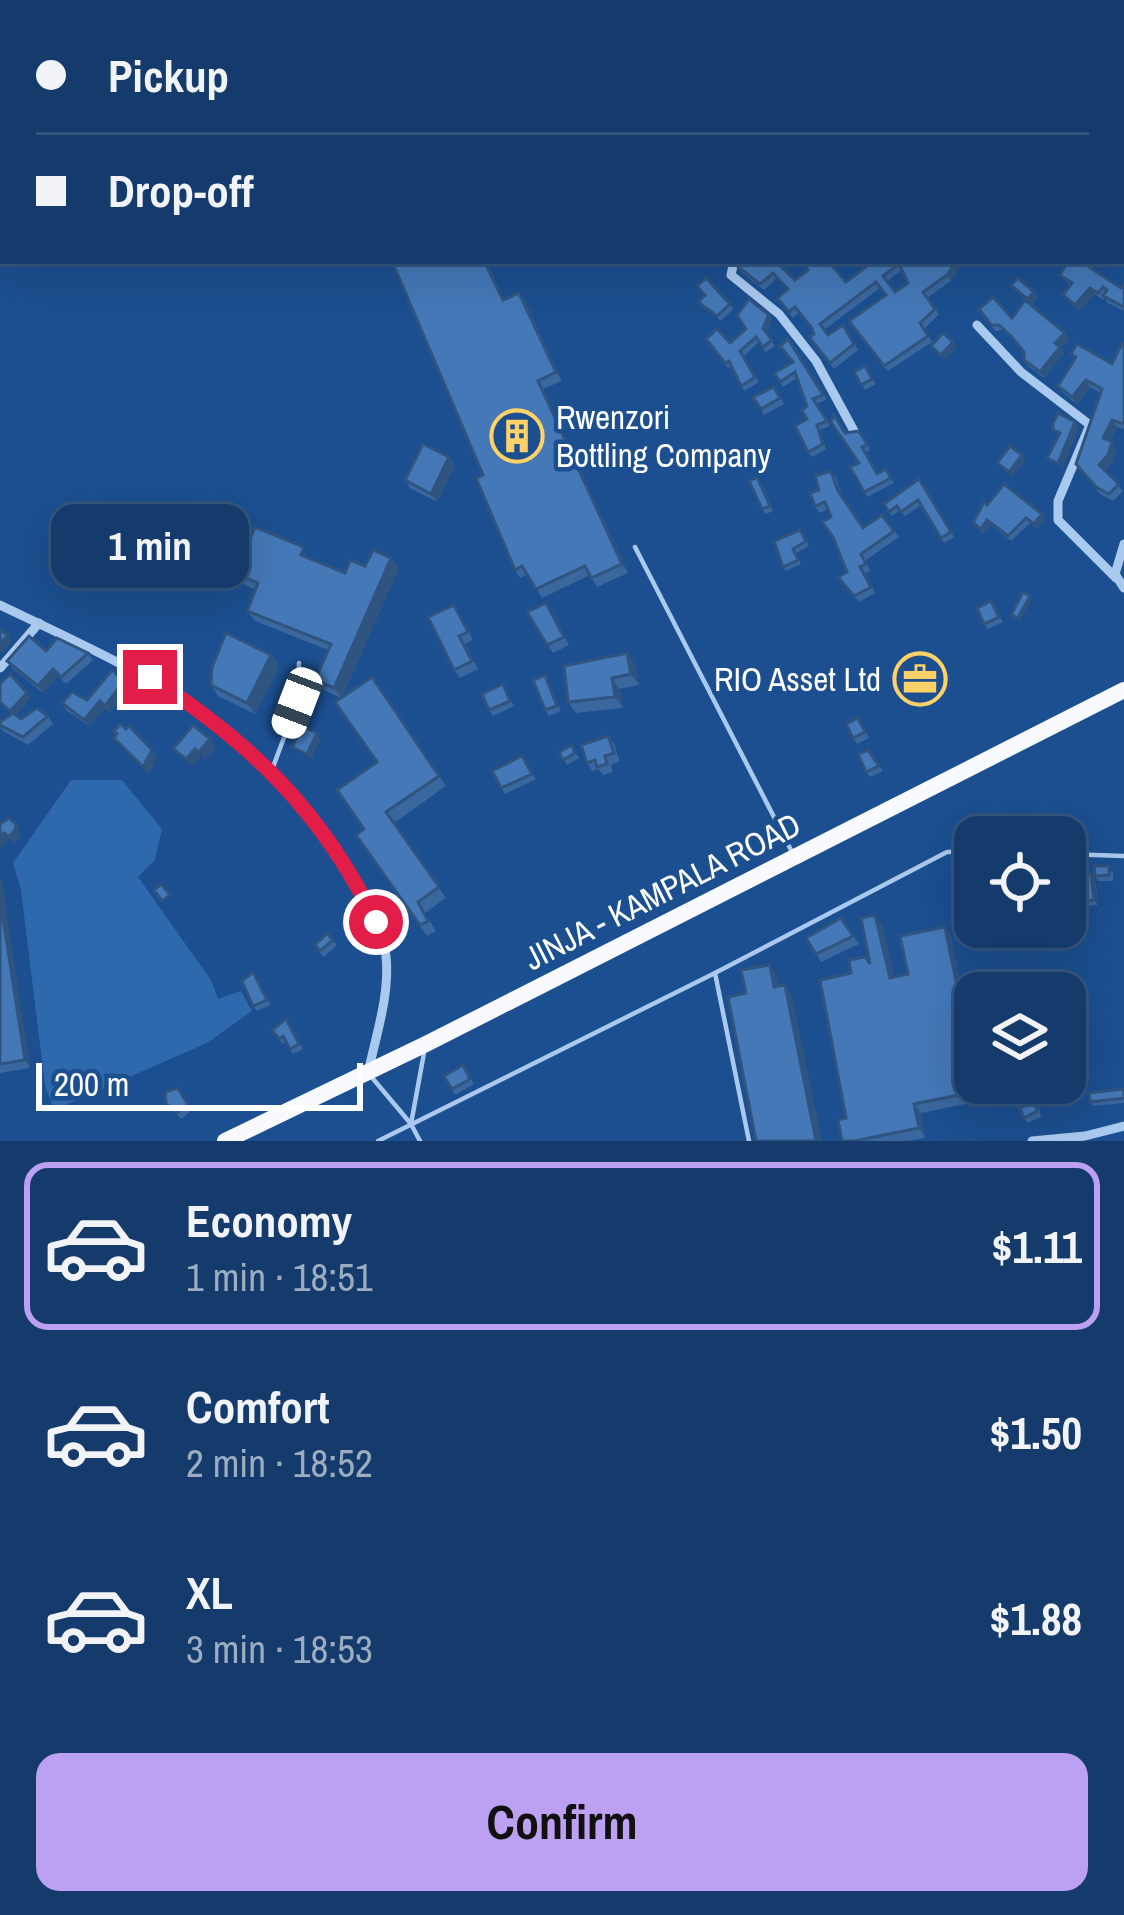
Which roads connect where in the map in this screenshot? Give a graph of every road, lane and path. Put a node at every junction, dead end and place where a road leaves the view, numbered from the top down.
1 (733, 264) edge
2 (976, 325) dead end
3 (854, 430) edge
4 (1124, 544) edge
5 (634, 547) dead end
6 (1120, 583) edge
7 (0, 605) edge
8 (39, 623) junction
9 (299, 663) dead end
10 (0, 668) edge
11 (1124, 690) edge
12 (272, 770) junction
13 (954, 852) edge
14 (1086, 855) edge
15 (1124, 856) edge
16 (794, 857) junction
17 (715, 973) junction
18 (425, 1044) junction
19 (368, 1073) junction
20 (411, 1124) junction
21 (1124, 1126) edge
22 (225, 1141) edge
23 (378, 1141) edge
24 (420, 1141) edge
25 (749, 1141) edge
26 (1032, 1141) edge

1 - 3 street
2 - 6 street
4 - 6 street
5 - 16 lane
7 - 8 street
8 - 10 street
8 - 12 street
9 - 12 lane
11 - 16 highway, JINJA - KAMPALA ROAD
12 - 19 street
13 - 17 lane
14 - 15 lane
16 - 18 highway, JINJA - KAMPALA ROAD
17 - 20 lane
17 - 25 lane
18 - 19 highway, JINJA - KAMPALA ROAD
18 - 20 lane
19 - 20 lane
19 - 22 highway, JINJA - KAMPALA ROAD
20 - 23 lane
20 - 24 lane
21 - 26 street

